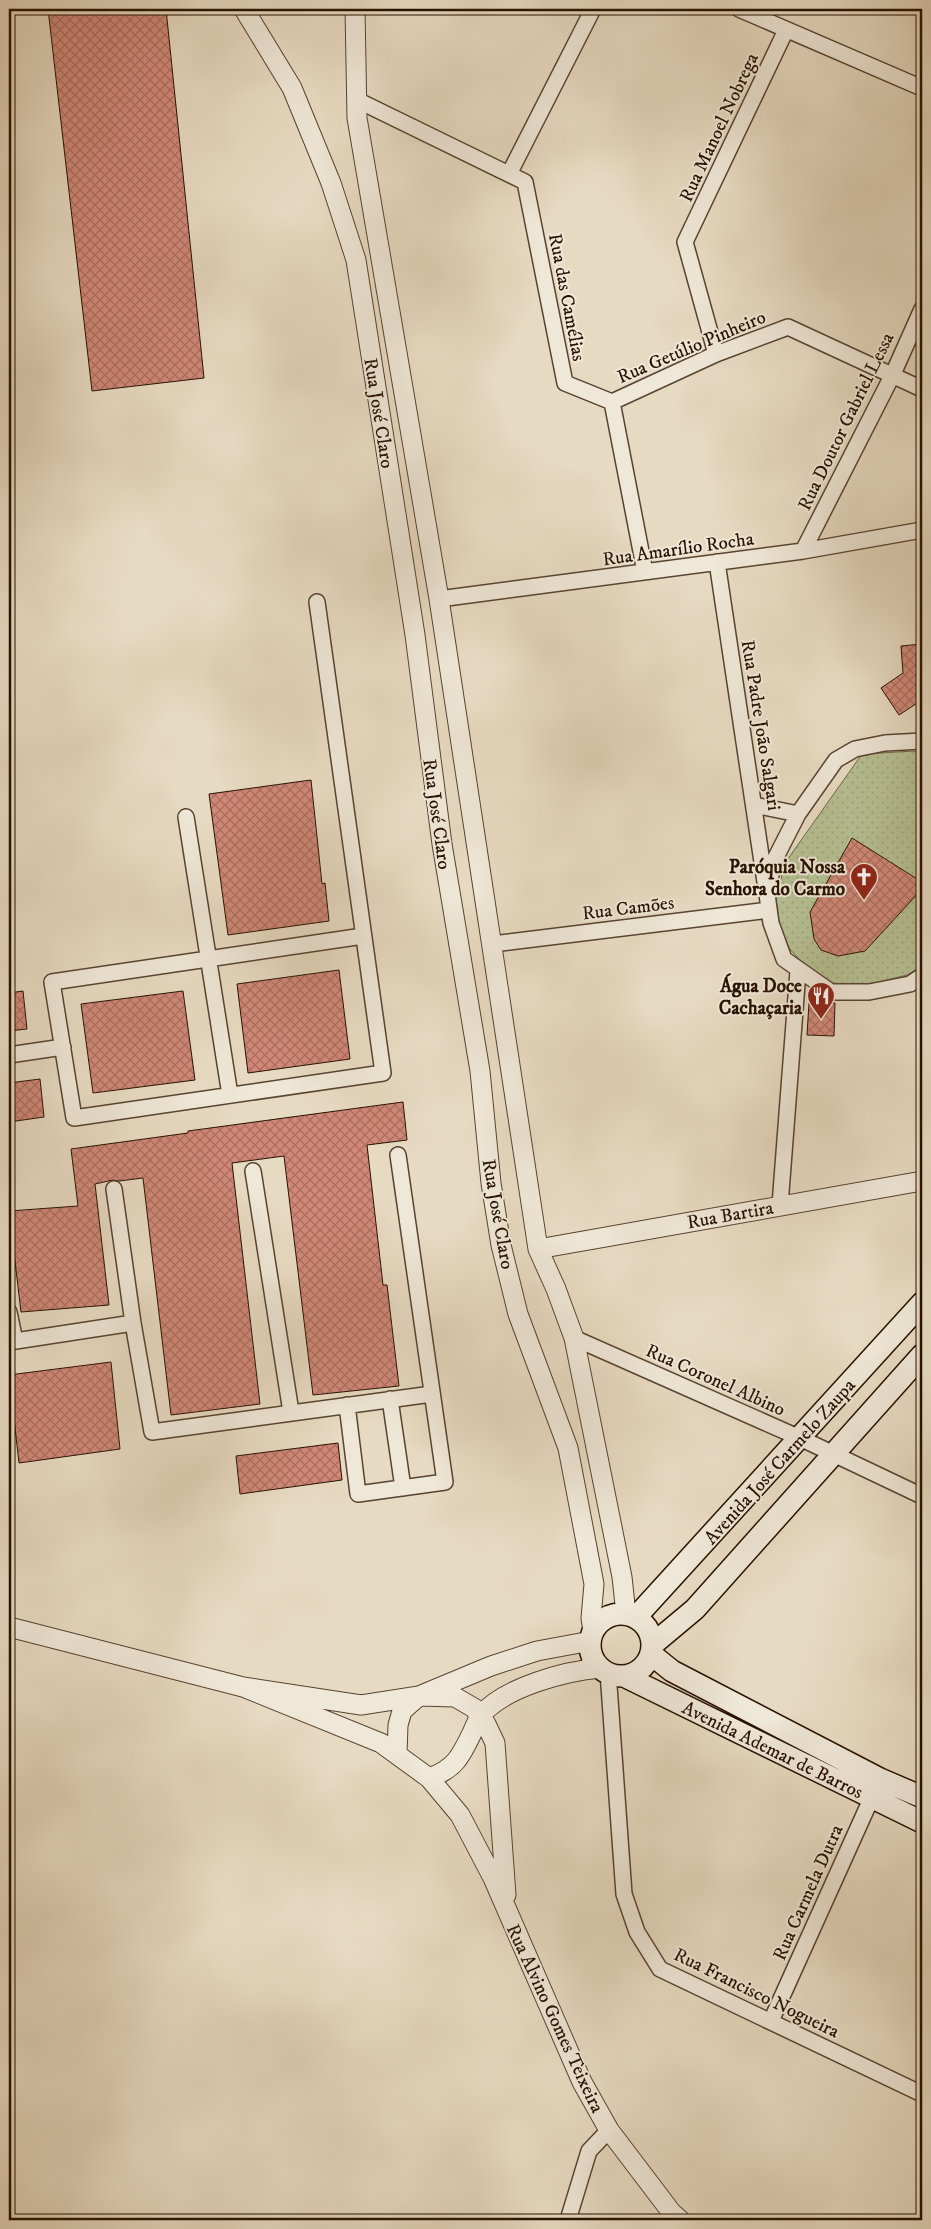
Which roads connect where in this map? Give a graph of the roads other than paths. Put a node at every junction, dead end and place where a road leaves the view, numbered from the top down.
1 (244, 9) edge
2 (355, 9) edge
3 (593, 9) edge
4 (739, 9) edge
5 (786, 30) junction
6 (922, 88) edge
7 (357, 100) junction
8 (509, 174) junction
9 (922, 309) edge
10 (716, 354) junction
11 (893, 374) junction
12 (922, 389) edge
13 (612, 402) junction
14 (922, 530) edge
15 (803, 551) junction
16 (717, 562) junction
17 (646, 572) junction
18 (439, 600) junction
19 (316, 602) dead end
20 (922, 741) edge
21 (754, 805) junction
22 (798, 814) junction
23 (186, 817) dead end
24 (767, 894) junction
25 (768, 910) junction
26 (363, 936) junction
27 (493, 944) junction
28 (210, 960) junction
29 (798, 970) junction
30 (922, 976) edge
31 (62, 1047) junction
32 (9, 1054) edge
33 (230, 1095) junction
34 (398, 1155) dead end
35 (253, 1171) dead end
36 (922, 1181) edge
37 (114, 1189) dead end
38 (780, 1205) junction
39 (538, 1249) junction
40 (922, 1303) edge
41 (9, 1312) edge
42 (133, 1323) junction
43 (574, 1338) junction
44 (12, 1342) edge
45 (922, 1354) edge
46 (432, 1394) junction
47 (390, 1399) junction
48 (347, 1405) junction
49 (290, 1412) junction
50 (800, 1438) junction
51 (834, 1454) junction
52 (403, 1488) junction
53 (922, 1496) edge
54 (631, 1616) junction
55 (9, 1627) edge
56 (592, 1636) junction
57 (652, 1650) junction
58 (611, 1672) junction
59 (243, 1687) junction
60 (419, 1696) junction
61 (480, 1716) junction
62 (397, 1754) junction
63 (429, 1778) junction
64 (876, 1788) junction
65 (922, 1797) edge
66 (922, 1822) edge
67 (507, 1909) junction
68 (771, 2021) junction
69 (922, 2094) edge
70 (609, 2130) junction
71 (568, 2220) edge
72 (680, 2220) edge

1 - 56 street, Rua José Claro
2 - 7 street, Rua José Claro
3 - 8 street
4 - 5 street
5 - 6 street
5 - 10 street, Rua Manoel Nobrega
7 - 8 street, Rua das Camélias
7 - 18 street, Rua José Claro
8 - 13 street, Rua das Camélias
9 - 11 street, Rua Doutor Gabriel Lessa
10 - 11 street, Rua Getúlio Pinheiro
10 - 13 street, Rua Getúlio Pinheiro
11 - 12 street, Rua Getúlio Pinheiro
11 - 15 street, Rua Doutor Gabriel Lessa
13 - 17 street
14 - 15 street, Rua Amarílio Rocha
15 - 16 street, Rua Amarílio Rocha
16 - 17 street, Rua Amarílio Rocha
16 - 21 street, Rua Padre João Salgari
17 - 18 street, Rua Amarílio Rocha
18 - 27 street, Rua José Claro
19 - 26 street
20 - 22 street
21 - 22 street
21 - 24 street, Rua Padre João Salgari
22 - 24 street
23 - 28 street
24 - 25 street
25 - 27 street, Rua Camões
25 - 29 street
26 - 28 street
26 - 33 street
27 - 39 street, Rua José Claro
28 - 31 street
28 - 33 street
29 - 30 street
29 - 38 street
31 - 32 street
31 - 33 street
34 - 46 street
35 - 49 street
36 - 38 street, Rua Bartira
37 - 42 street
38 - 39 street, Rua Bartira
39 - 43 street, Rua José Claro
40 - 50 main road, Avenida José Carmelo Zaupa
41 - 44 street
42 - 44 street
42 - 49 street
43 - 50 street, Rua Coronel Albino
43 - 54 street, Rua José Claro
45 - 51 main road, Avenida José Carmelo Zaupa
46 - 47 street
46 - 52 street
47 - 48 street
47 - 52 street
48 - 49 street
48 - 52 street
50 - 51 street, Rua Coronel Albino
50 - 54 main road, Avenida José Carmelo Zaupa
51 - 53 street, Rua Coronel Albino
51 - 57 main road, Avenida José Carmelo Zaupa
54 - 56 main road
54 - 57 main road
55 - 59 street, Rua Alvino Gomes Teixeira
56 - 58 main road
56 - 60 street
57 - 58 main road
57 - 64 main road, Avenida Ademar de Barros
58 - 61 street
58 - 64 main road, Avenida Ademar de Barros
58 - 68 street, Rua Francisco Nogueira
59 - 60 street, Rua Alvino Gomes Teixeira
59 - 62 street, Rua Alvino Gomes Teixeira
60 - 61 street, Rua Alvino Gomes Teixeira
60 - 62 street
61 - 63 street
61 - 67 street, Rua Alvino Gomes Teixeira
62 - 63 street, Rua Alvino Gomes Teixeira
63 - 67 street, Rua Alvino Gomes Teixeira
64 - 65 main road, Avenida Ademar de Barros
64 - 66 main road, Avenida Ademar de Barros
64 - 68 street, Rua Carmela Dutra
67 - 70 street, Rua Alvino Gomes Teixeira
68 - 69 street, Rua Francisco Nogueira
70 - 71 street
70 - 72 street, Rua Alvino Gomes Teixeira

